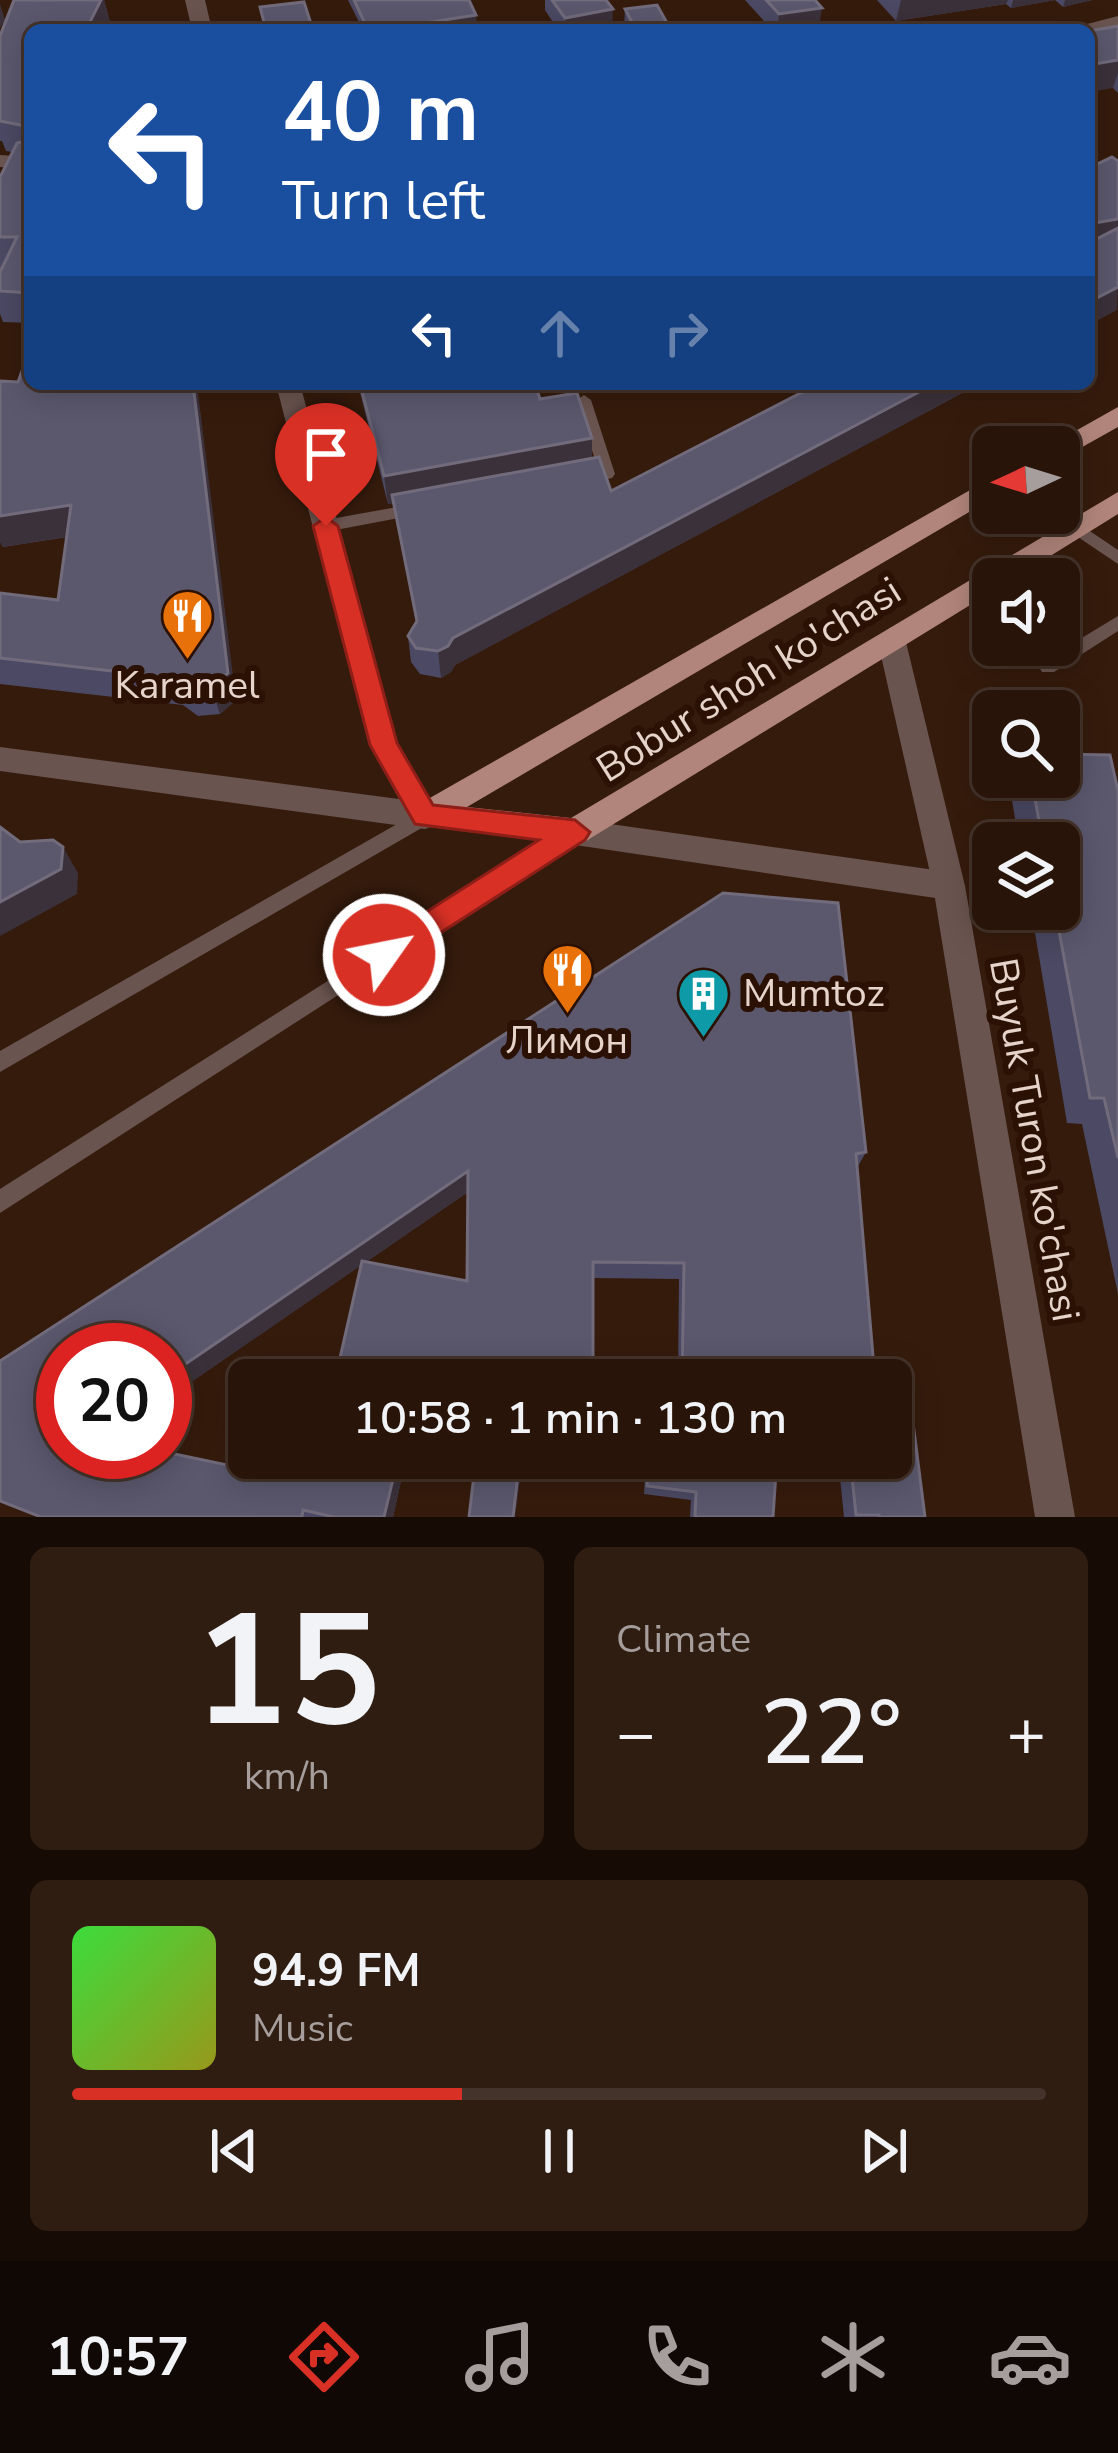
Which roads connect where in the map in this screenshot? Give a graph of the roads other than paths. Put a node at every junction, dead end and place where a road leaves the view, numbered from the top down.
1 (290, 390) edge
2 (584, 400) edge
3 (1118, 416) edge
4 (1080, 437) edge
5 (560, 483) edge
6 (972, 498) edge
7 (1118, 502) edge
8 (443, 504) edge
9 (1080, 524) edge
10 (326, 526) junction
11 (1080, 531) edge
12 (1063, 534) edge
13 (1118, 558) edge
14 (1118, 623) edge
15 (890, 638) junction
16 (1048, 667) dead end
17 (0, 759) edge
18 (424, 816) junction
19 (575, 832) junction
20 (949, 886) junction
21 (0, 1062) edge
22 (0, 1202) edge
23 (1055, 1517) edge

1 - 10 street
2 - 5 lane
3 - 4 main road
6 - 18 main road, Bobur shoh ko'chasi
7 - 9 main road, Bobur shoh ko'chasi
8 - 10 lane
10 - 18 street
11 - 13 lane
12 - 15 main road, Bobur shoh ko'chasi
14 - 16 lane
15 - 19 main road, Bobur shoh ko'chasi
15 - 20 street, Buyuk Turon ko'chasi
17 - 18 street
18 - 19 main road
18 - 21 lane, Bobur shoh ko'chasi
19 - 20 street
19 - 22 lane, Bobur shoh ko'chasi
20 - 23 street, Buyuk Turon ko'chasi

